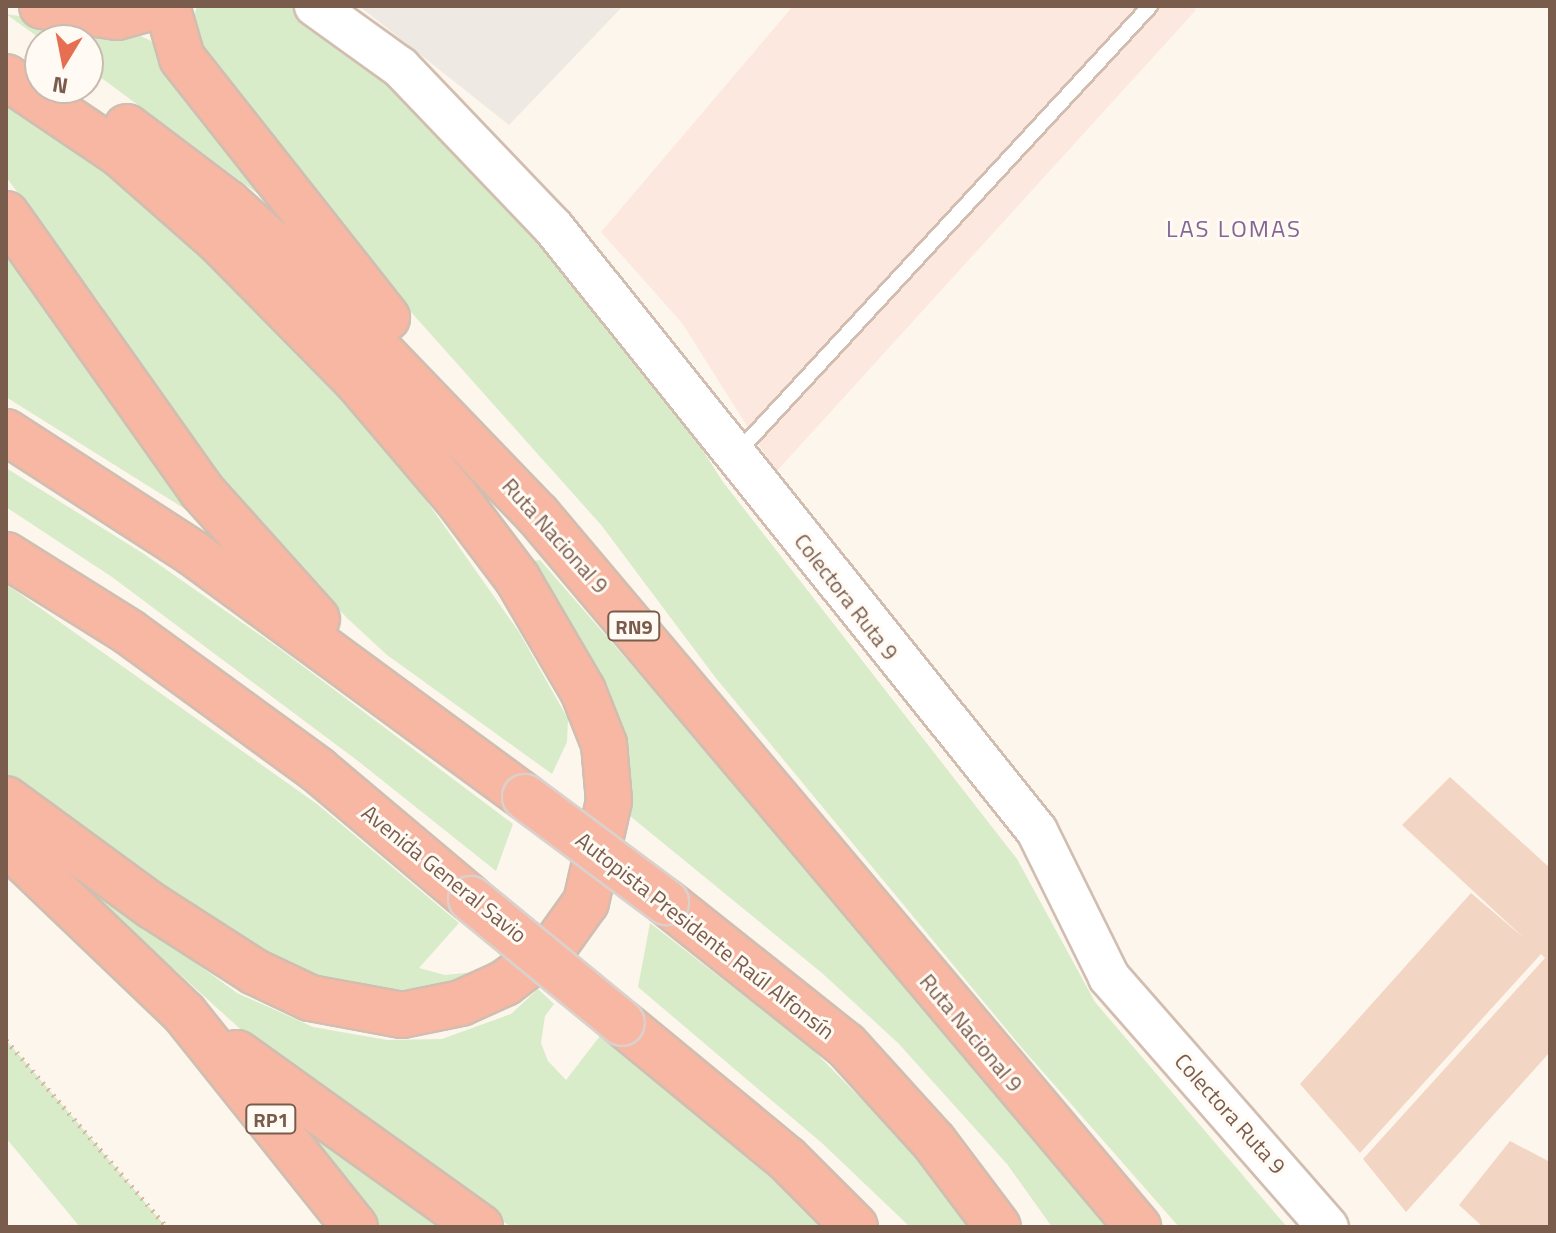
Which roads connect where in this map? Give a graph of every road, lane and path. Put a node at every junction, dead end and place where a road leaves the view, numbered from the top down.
1 (42, 6) edge
2 (157, 6) edge
3 (167, 6) edge
4 (315, 6) edge
5 (1150, 6) edge
6 (6, 49) edge
7 (24, 60) edge
8 (6, 77) edge
9 (91, 104) edge
10 (6, 214) edge
11 (6, 432) edge
12 (736, 453) junction
13 (6, 555) edge
14 (375, 683) junction
15 (737, 746) junction
16 (6, 799) edge
17 (6, 843) edge
18 (184, 1013) junction
19 (6, 1040) edge
20 (167, 1227) edge
21 (355, 1227) edge
22 (480, 1227) edge
23 (855, 1227) edge
24 (998, 1227) edge
25 (1138, 1227) edge
26 (1328, 1227) edge

1 - 2 highway
3 - 15 highway
4 - 12 street, Colectora Ruta 9
5 - 12 lane
6 - 7 highway
8 - 16 highway
9 - 15 highway, Ruta Nacional 9 / RN9
10 - 14 highway
11 - 14 highway
12 - 26 street, Colectora Ruta 9
13 - 23 highway, Avenida General Savio, bridge
14 - 24 highway, Autopista Presidente Raúl Alfonsín, bridge
15 - 25 highway, Ruta Nacional 9 / RN9
17 - 18 highway
18 - 21 highway, RP1
18 - 22 highway
19 - 20 path

